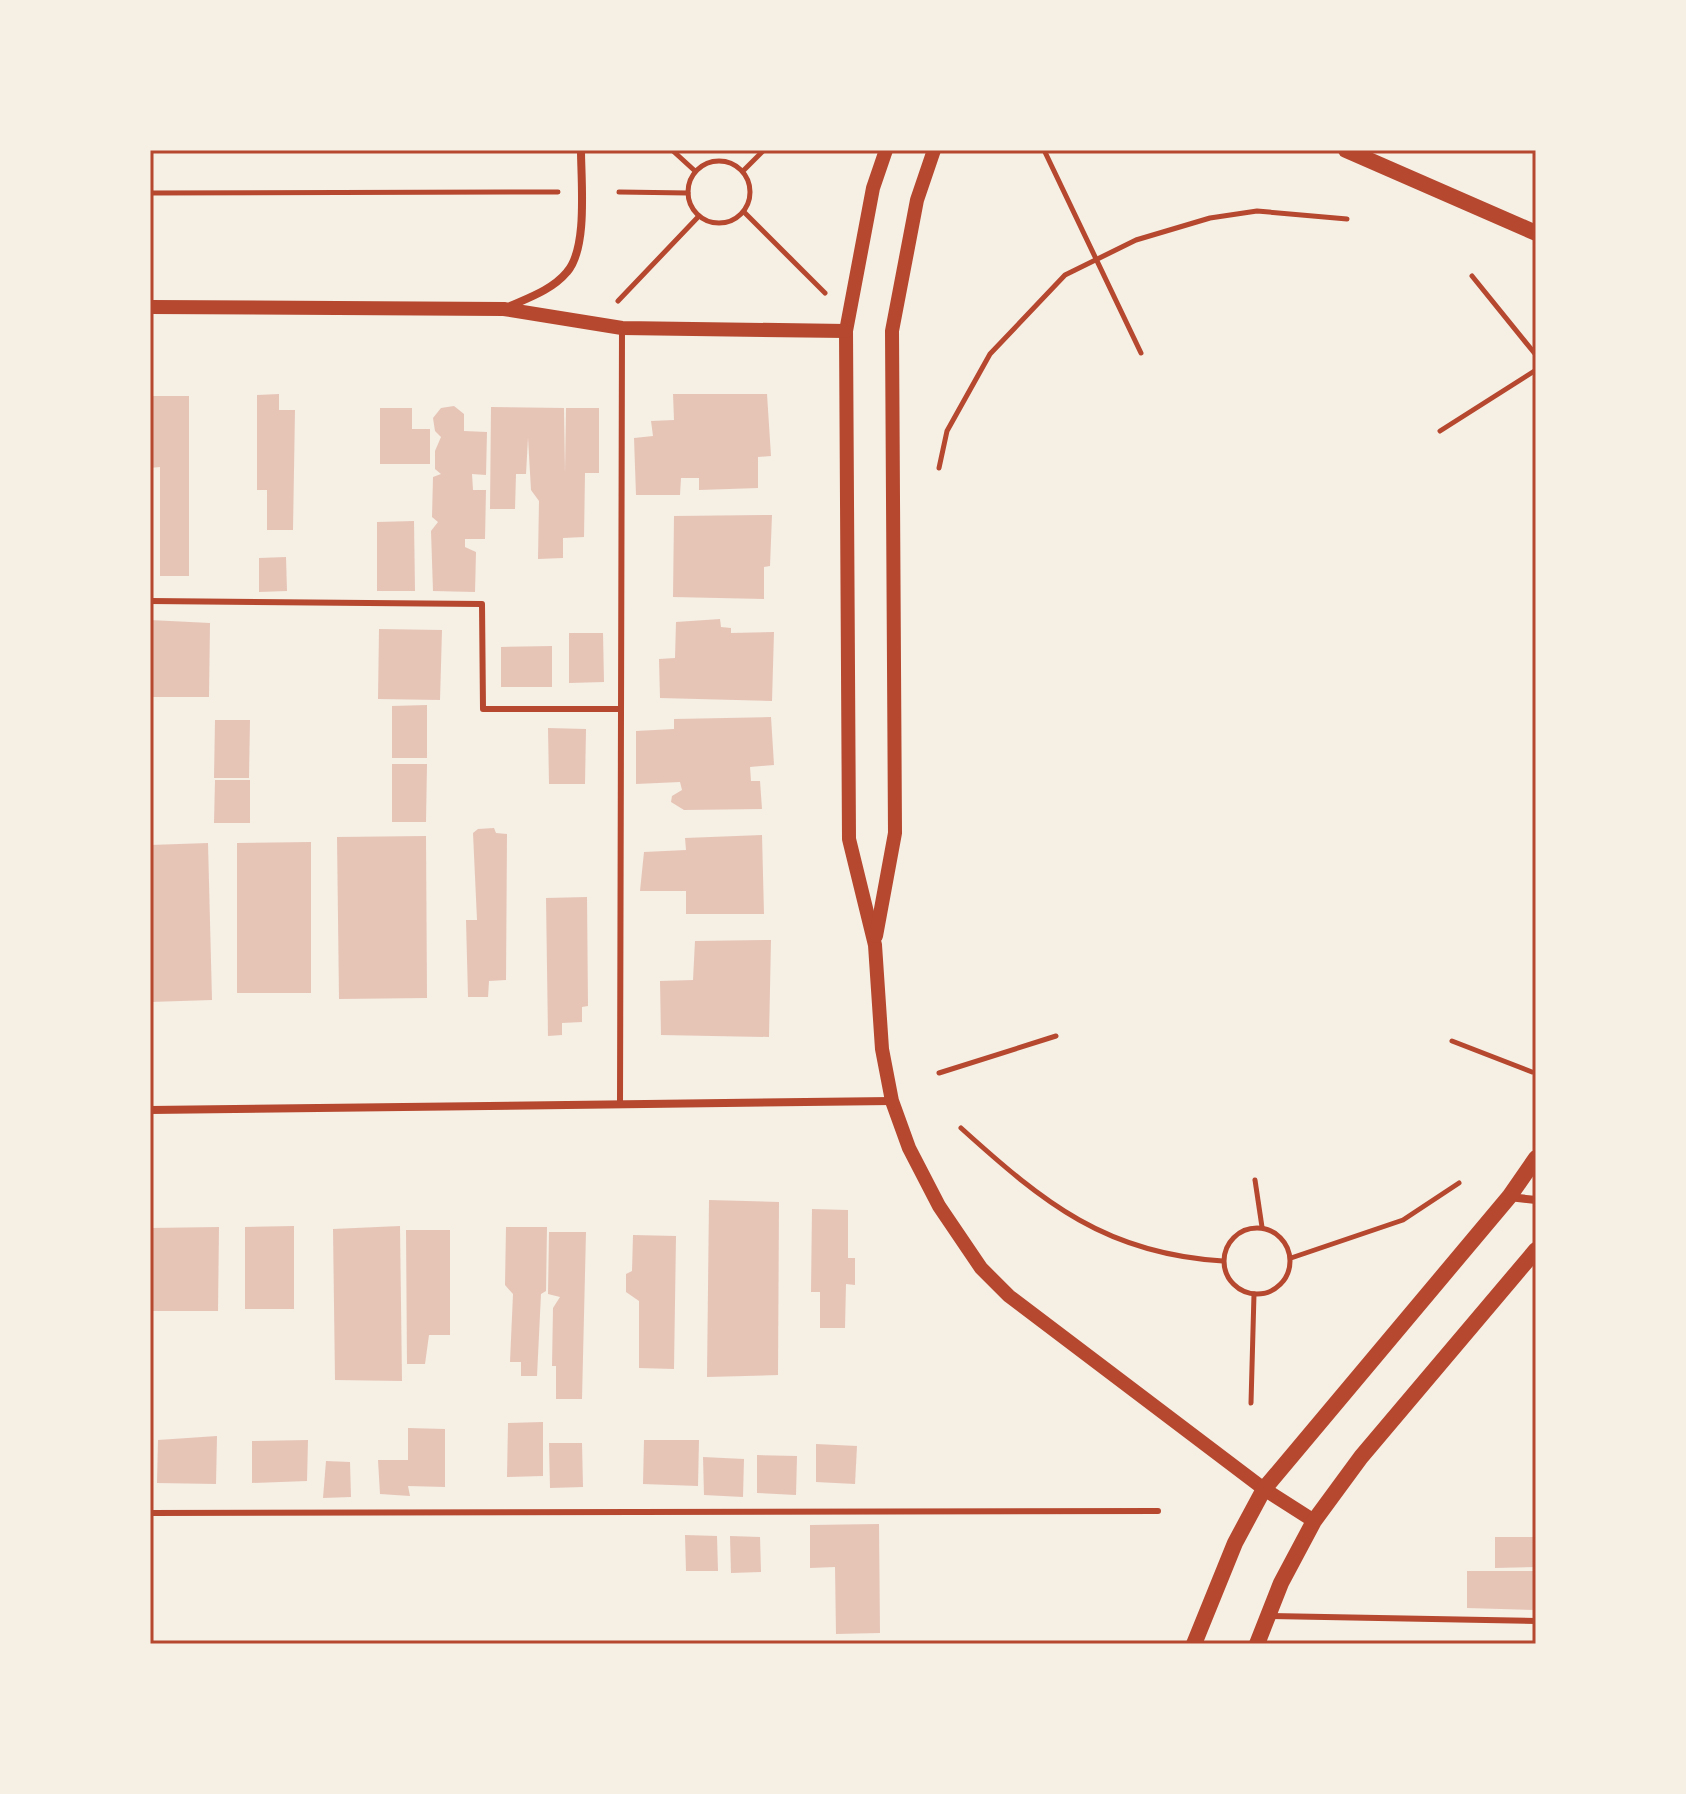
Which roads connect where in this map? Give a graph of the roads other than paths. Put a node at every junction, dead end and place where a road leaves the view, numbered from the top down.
1 (581, 150) edge
2 (886, 150) edge
3 (934, 150) edge
4 (1346, 150) edge
5 (1536, 233) edge
6 (150, 307) edge
7 (504, 309) junction
8 (622, 328) junction
9 (846, 331) junction
10 (150, 601) edge
11 (621, 709) junction
12 (875, 945) junction
13 (892, 1101) junction
14 (620, 1105) junction
15 (150, 1110) edge
16 (1536, 1158) edge
17 (1509, 1197) junction
18 (1536, 1200) edge
19 (1536, 1250) edge
20 (1264, 1489) junction
21 (1158, 1511) dead end
22 (150, 1513) edge
23 (1314, 1521) junction
24 (1267, 1616) junction
25 (1536, 1621) edge
26 (1194, 1644) edge
27 (1257, 1644) edge

1 - 7 street
2 - 9 street
3 - 12 street
4 - 5 main road
6 - 7 street
7 - 8 street
8 - 9 street
8 - 11 lane
9 - 12 street
10 - 11 lane
11 - 14 lane
12 - 13 street
13 - 14 street
13 - 20 street
14 - 15 street
16 - 17 main road
17 - 18 street
17 - 20 main road
19 - 23 main road
20 - 23 street
20 - 26 main road
21 - 22 lane
23 - 24 main road
24 - 25 lane
24 - 27 main road

